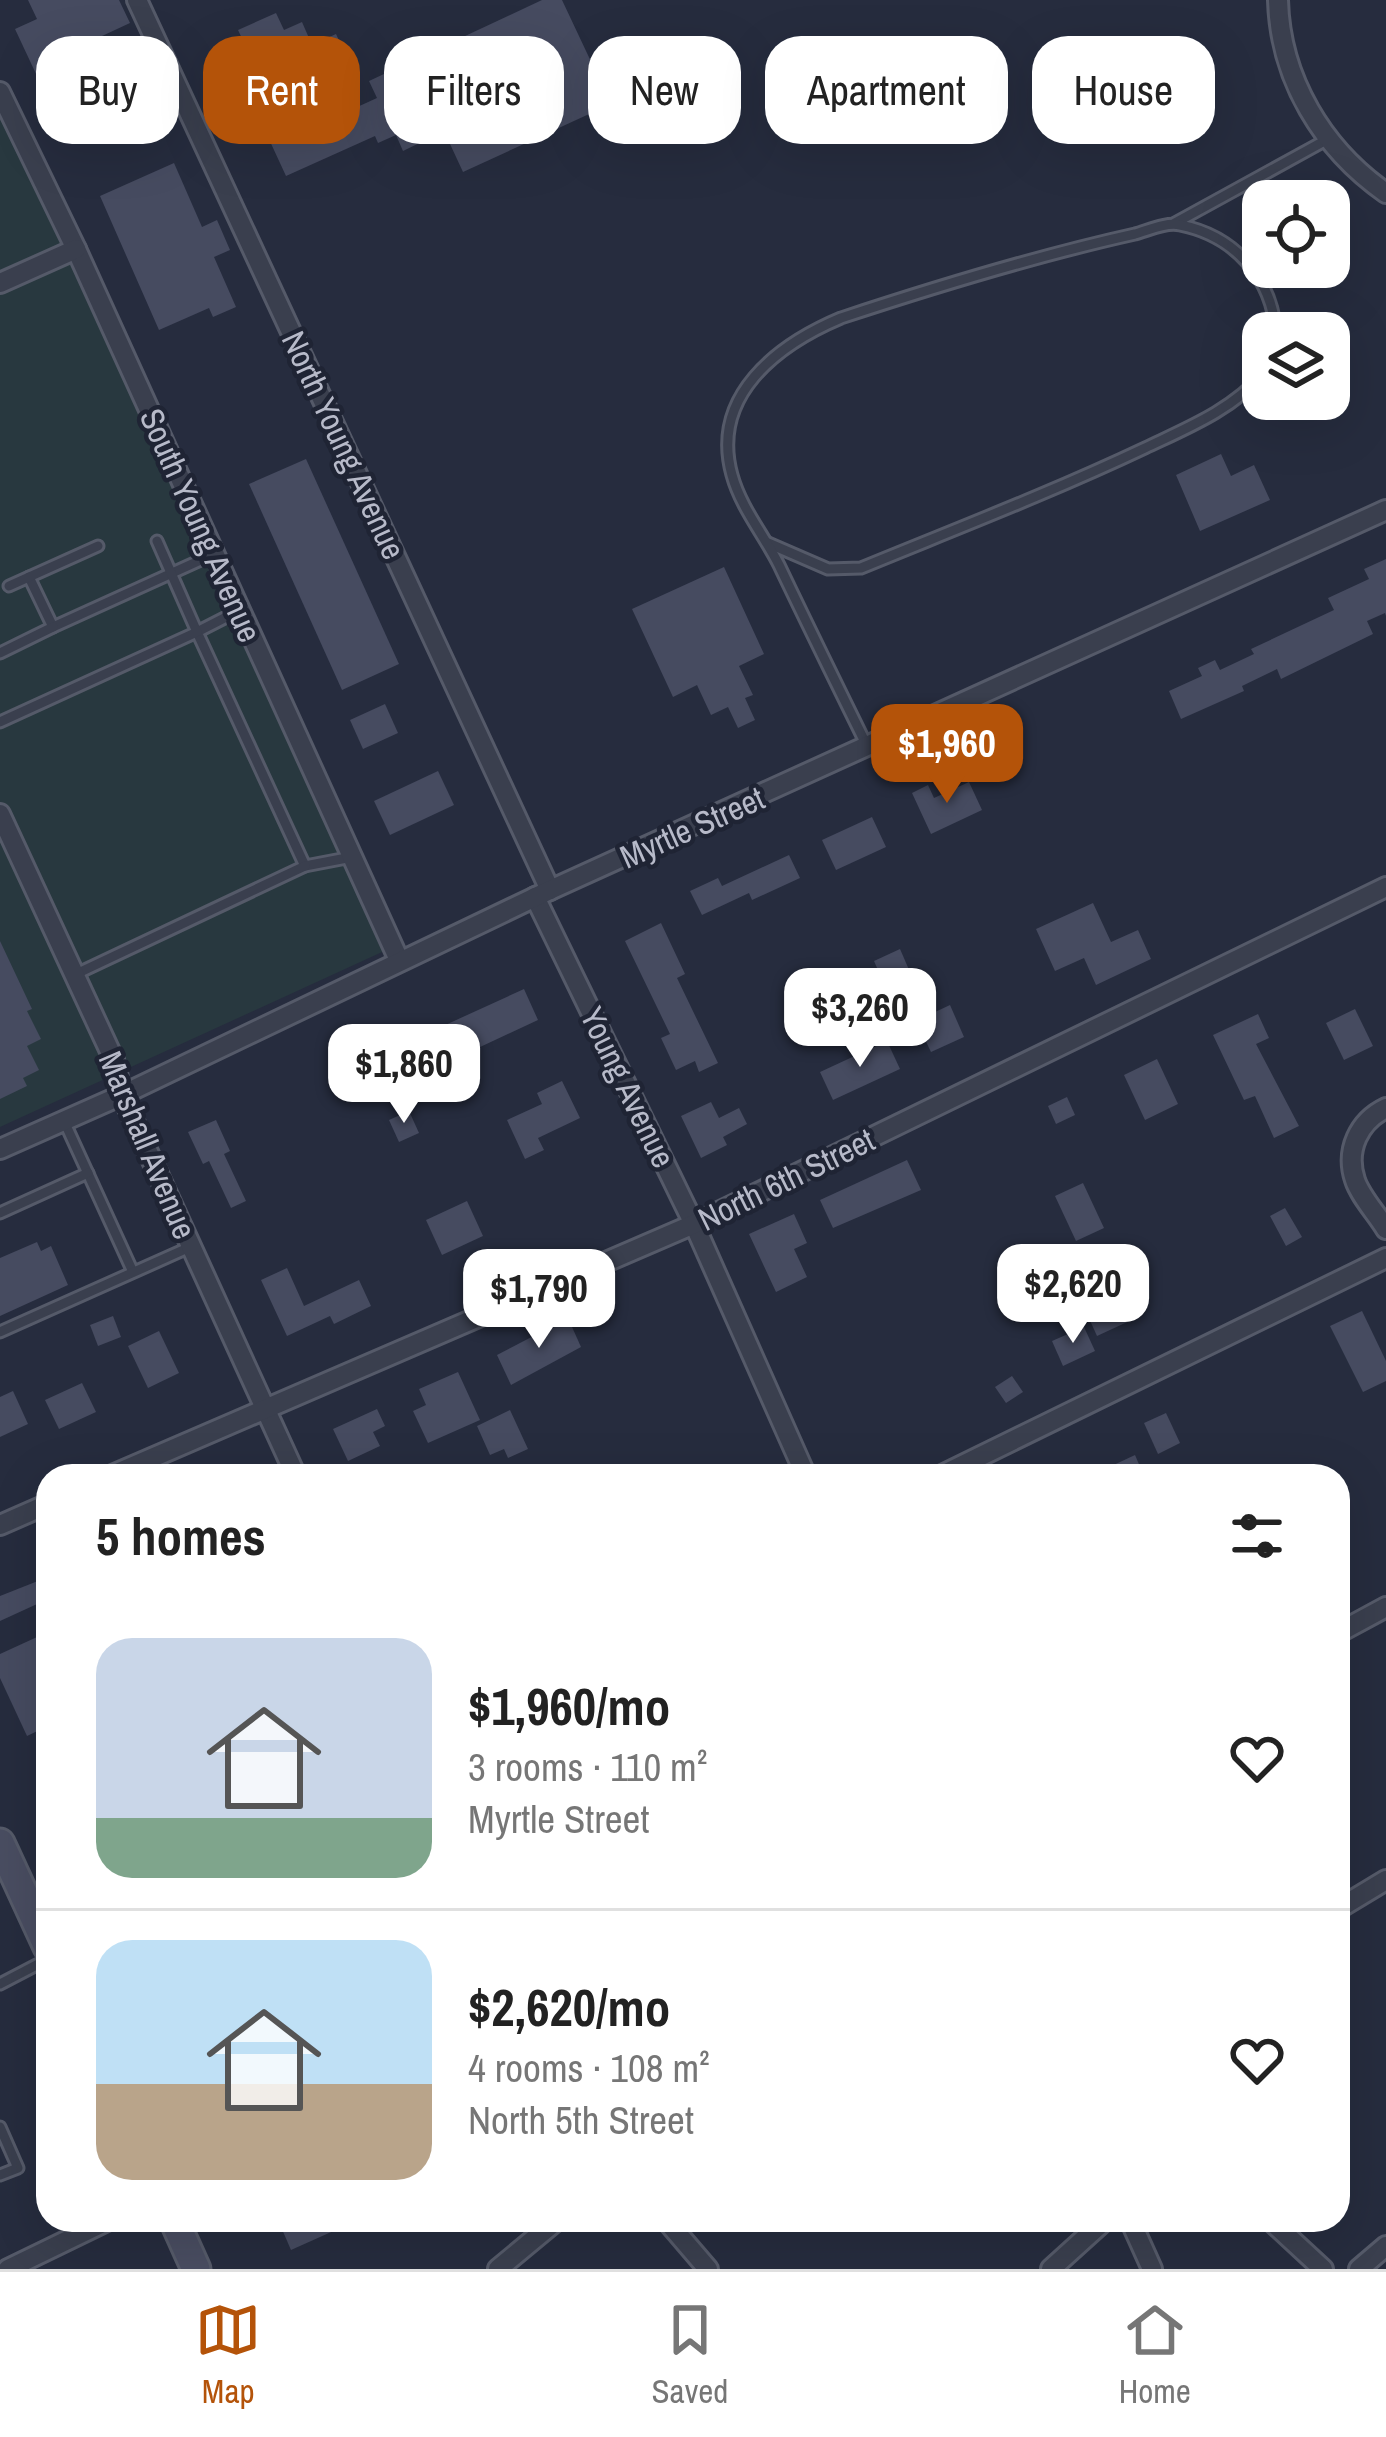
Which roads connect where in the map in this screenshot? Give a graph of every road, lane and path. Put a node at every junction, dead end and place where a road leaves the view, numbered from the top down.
1 (137, 0) edge
2 (1278, 0) edge
3 (0, 92) edge
4 (1328, 139) junction
5 (1386, 193) edge
6 (1175, 223) junction
7 (76, 249) junction
8 (0, 283) edge
9 (1272, 312) edge
10 (1242, 395) edge
11 (1386, 510) edge
12 (157, 541) dead end
13 (768, 543) junction
14 (98, 546) dead end
15 (214, 554) junction
16 (172, 573) junction
17 (29, 577) junction
18 (9, 586) dead end
19 (240, 610) junction
20 (53, 627) junction
21 (197, 632) junction
22 (0, 652) edge
23 (0, 722) edge
24 (868, 748) junction
25 (0, 814) edge
26 (352, 857) junction
27 (305, 866) junction
28 (1386, 887) edge
29 (543, 893) junction
30 (399, 961) junction
31 (74, 975) junction
32 (122, 1095) junction
33 (1386, 1108) edge
34 (64, 1121) junction
35 (0, 1149) edge
36 (88, 1173) junction
37 (0, 1213) edge
38 (694, 1224) junction
39 (1386, 1229) edge
40 (190, 1246) junction
41 (1386, 1258) edge
42 (134, 1272) junction
43 (0, 1332) edge
44 (263, 1407) junction
45 (137, 1464) edge
46 (290, 1464) edge
47 (801, 1464) edge
48 (965, 1464) edge
49 (36, 1510) edge
50 (0, 1526) edge
51 (1386, 1607) edge
52 (1350, 1626) edge
53 (0, 1843) edge
54 (1386, 1880) edge
55 (1350, 1902) edge
56 (36, 1921) edge
57 (36, 1965) edge
58 (0, 1984) edge
59 (0, 2127) edge
60 (0, 2176) edge
61 (84, 2232) edge
62 (179, 2232) edge
63 (543, 2232) edge
64 (676, 2232) edge
65 (1093, 2232) edge
66 (1135, 2232) edge
67 (1283, 2232) edge
68 (1386, 2246) edge
69 (8, 2269) edge
70 (196, 2269) edge
71 (498, 2269) edge
72 (708, 2269) edge
73 (1051, 2269) edge
74 (1152, 2269) edge
75 (1323, 2269) edge
76 (1359, 2269) edge

1 - 29 street, North Young Avenue
2 - 4 street
3 - 7 street, South Young Avenue
4 - 5 street
4 - 6 lane
6 - 9 lane
6 - 13 lane
7 - 8 street
7 - 15 street, South Young Avenue
10 - 13 lane
11 - 24 street, Myrtle Street
12 - 16 lane
13 - 24 lane
14 - 17 lane
15 - 16 lane
15 - 19 street, South Young Avenue
16 - 20 lane
16 - 21 lane
17 - 18 lane
17 - 20 lane
19 - 21 lane
19 - 26 street, South Young Avenue
20 - 22 lane
21 - 23 lane
21 - 27 lane
24 - 29 street, Myrtle Street
25 - 31 street, Marshall Avenue
26 - 27 lane
26 - 30 street, South Young Avenue
27 - 31 lane
28 - 38 street, North 6th Street
29 - 30 street, Myrtle Street
29 - 38 street, Young Avenue
30 - 32 street, Myrtle Street
31 - 32 street, Marshall Avenue
32 - 34 street, Myrtle Street
32 - 40 street, Marshall Avenue
33 - 39 street
34 - 35 street, Myrtle Street
34 - 36 lane
36 - 37 lane
36 - 42 lane
38 - 44 street, North 6th Street
38 - 47 street, Young Avenue
40 - 42 lane
40 - 44 street, Marshall Avenue
41 - 48 street
42 - 43 lane
44 - 45 street, North 6th Street
44 - 46 street, Marshall Avenue
49 - 50 street
51 - 52 street
53 - 56 main road
54 - 55 street
57 - 58 lane
59 - 60 lane
61 - 69 street
62 - 70 main road
63 - 71 street
64 - 72 street
65 - 73 street
66 - 74 street
67 - 75 street
68 - 76 street

